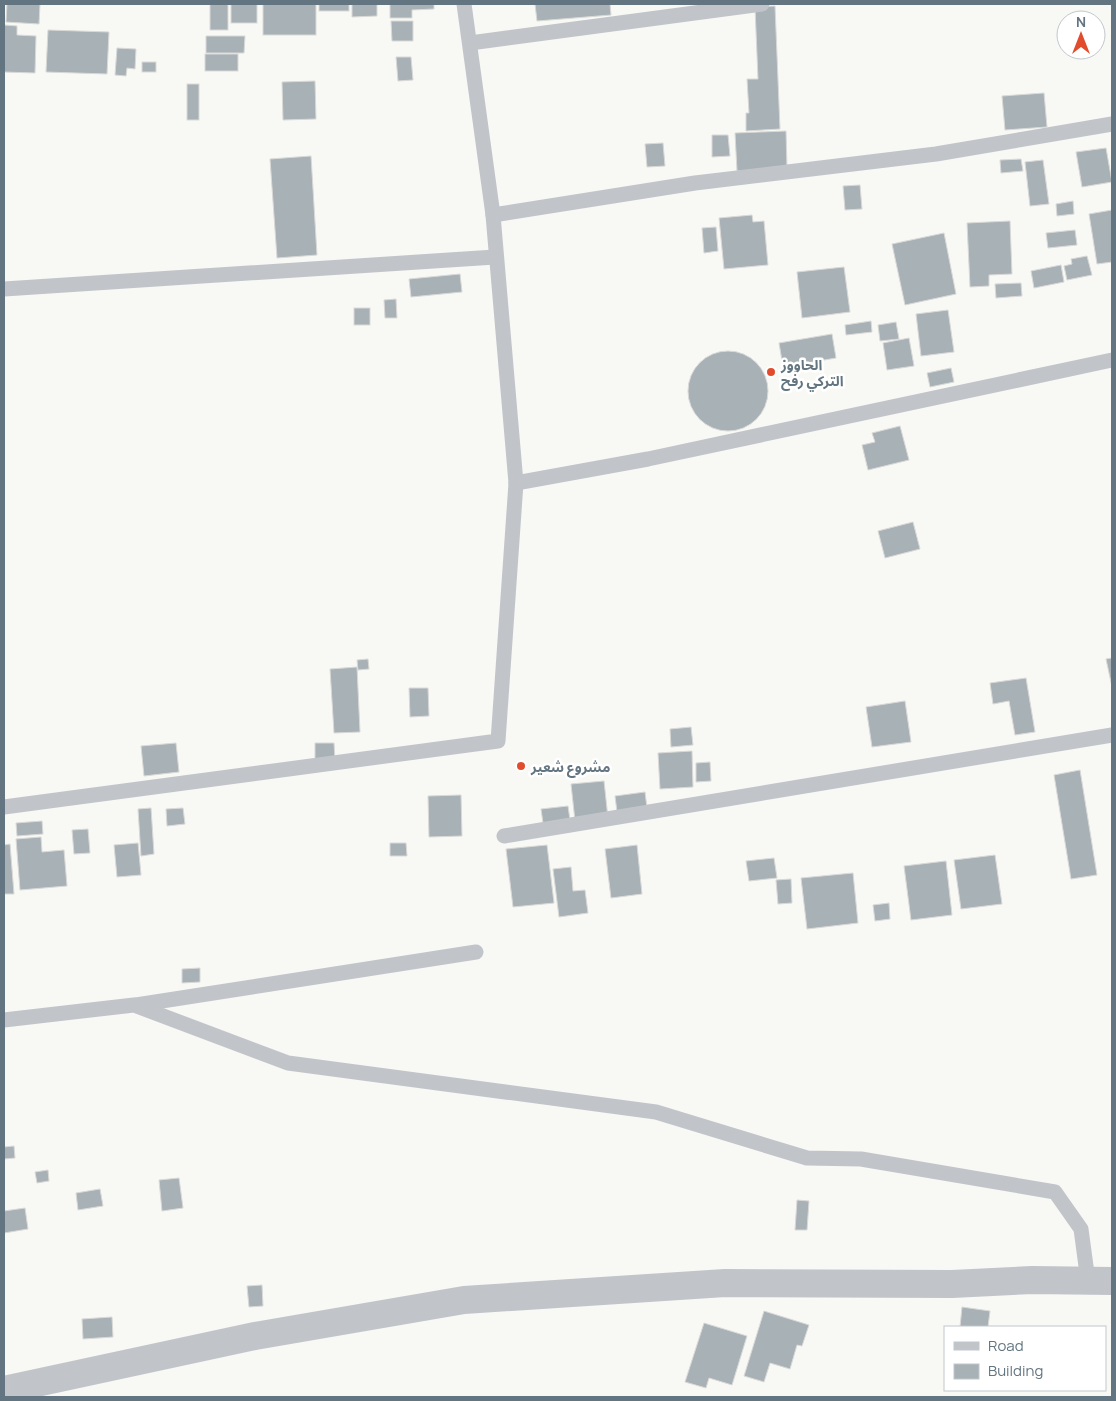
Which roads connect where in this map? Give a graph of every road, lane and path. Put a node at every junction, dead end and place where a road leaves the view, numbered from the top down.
1 (464, 4) edge
2 (762, 4) edge
3 (470, 43) junction
4 (1112, 124) edge
5 (493, 215) junction
6 (495, 257) junction
7 (4, 290) edge
8 (1112, 360) edge
9 (516, 483) junction
10 (1112, 734) edge
11 (4, 807) edge
12 (504, 836) dead end
13 (476, 952) dead end
14 (134, 1005) junction
15 (4, 1020) edge
16 (1100, 1281) edge
17 (4, 1390) edge

1 - 3 lane
2 - 3 lane
3 - 5 lane
4 - 5 lane
5 - 6 lane
6 - 7 lane
6 - 9 lane
8 - 9 lane
9 - 11 lane
10 - 12 lane
13 - 14 lane
14 - 15 lane
14 - 16 lane
16 - 17 street

